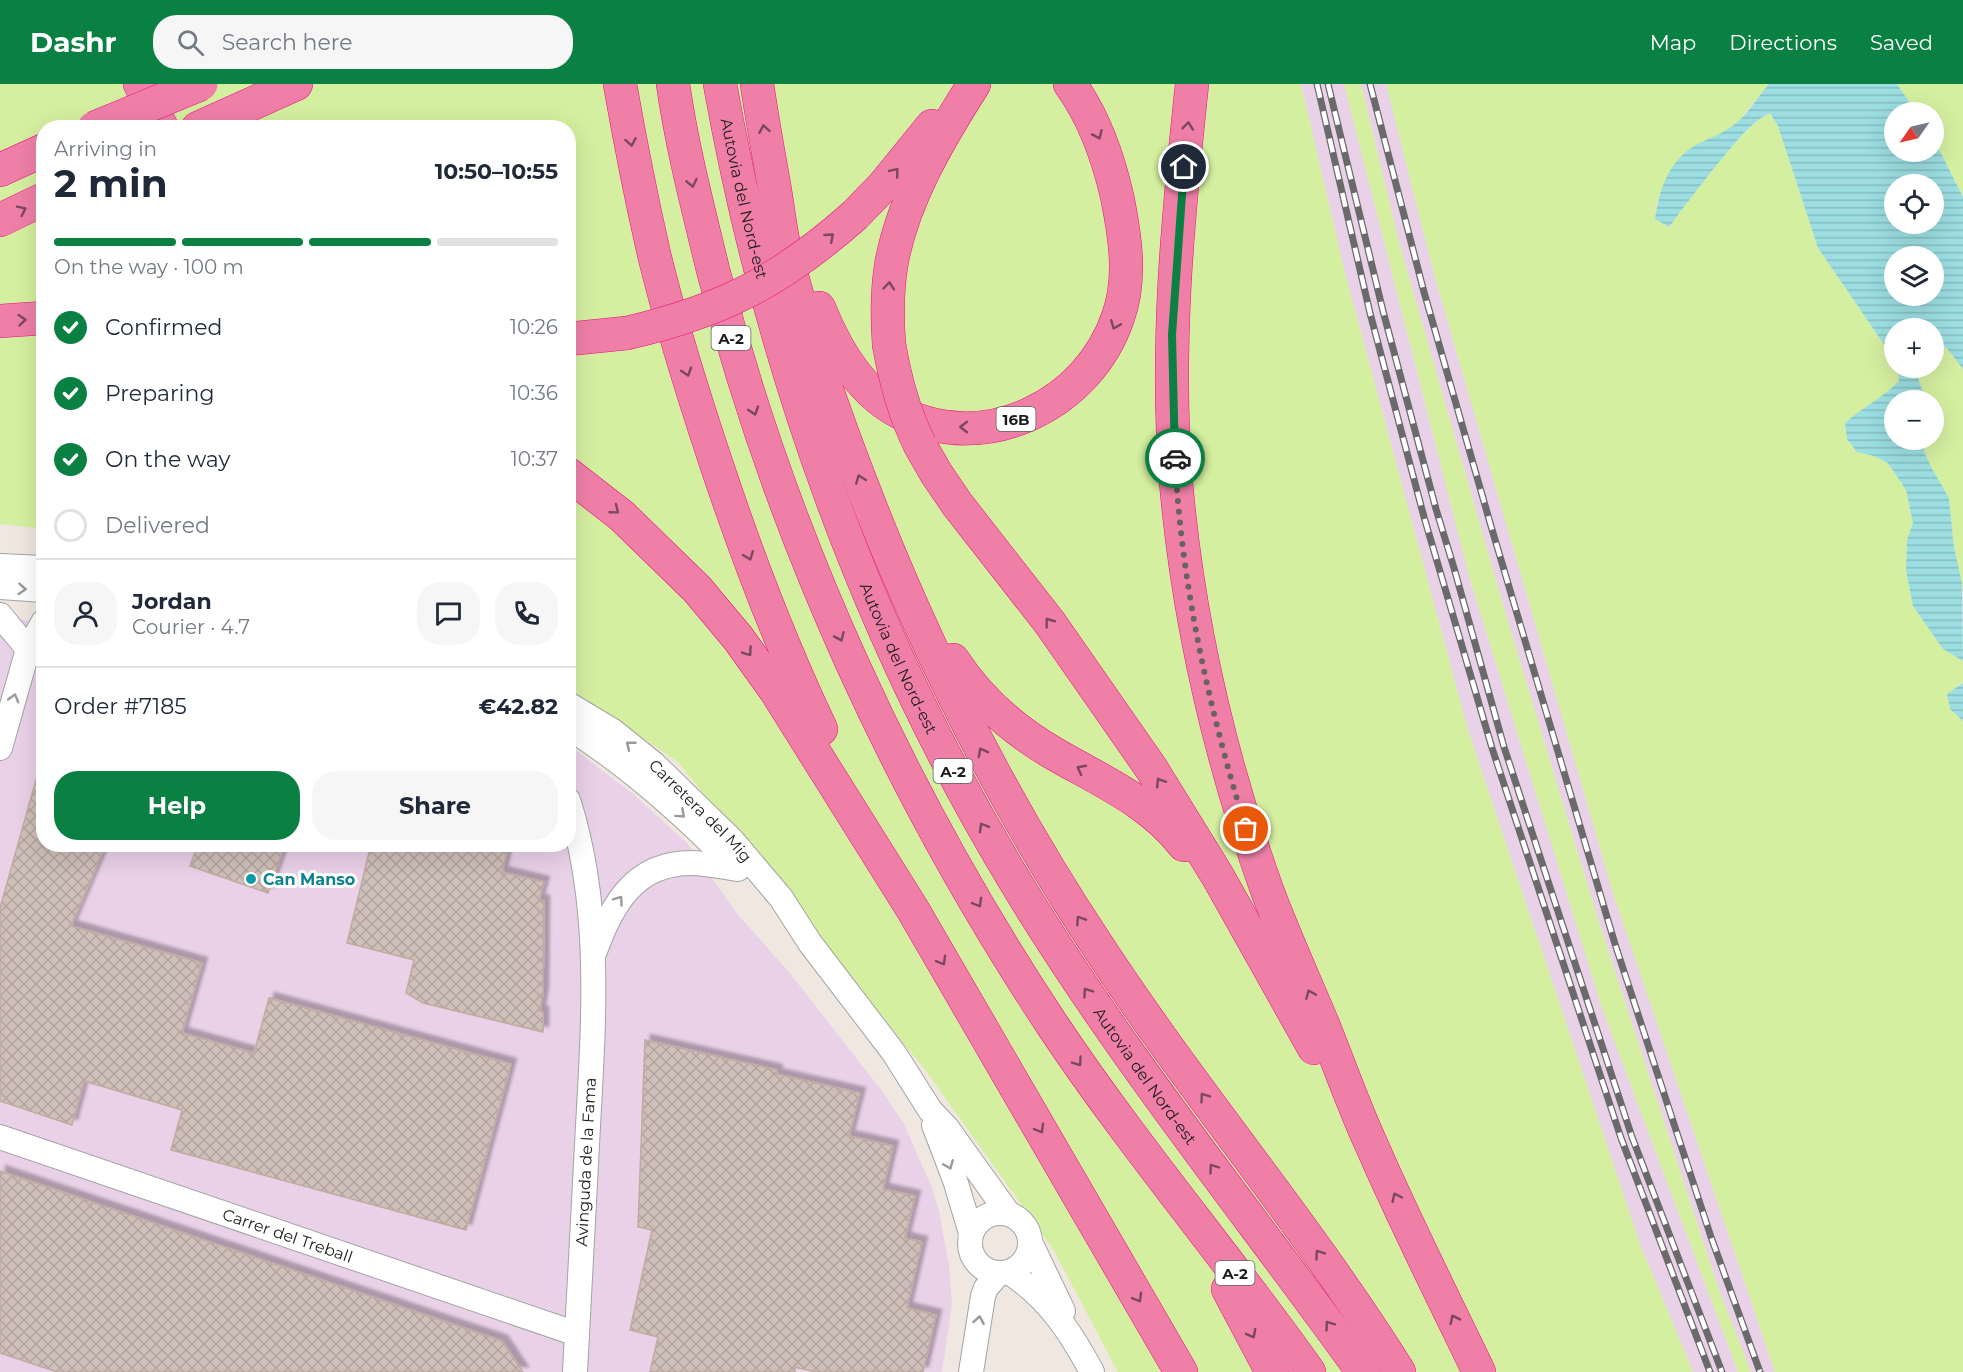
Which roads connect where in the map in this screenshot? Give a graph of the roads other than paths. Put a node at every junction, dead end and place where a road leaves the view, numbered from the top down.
1 (140, 84) edge
2 (201, 84) edge
3 (297, 84) edge
4 (620, 84) edge
5 (673, 84) edge
6 (720, 84) edge
7 (757, 84) edge
8 (963, 84) edge
9 (974, 84) edge
10 (1070, 84) edge
11 (1192, 84) edge
12 (113, 120) edge
13 (158, 120) edge
14 (216, 120) edge
15 (36, 154) edge
16 (0, 170) edge
17 (772, 174) junction
18 (36, 203) edge
19 (0, 220) edge
20 (36, 319) edge
21 (0, 321) edge
22 (576, 338) edge
23 (576, 480) edge
24 (881, 534) junction
25 (0, 566) edge
26 (36, 568) edge
27 (0, 587) edge
28 (36, 589) edge
29 (0, 615) edge
30 (36, 635) edge
31 (28, 649) junction
32 (576, 709) edge
33 (576, 732) edge
34 (0, 748) edge
35 (576, 829) edge
36 (738, 869) junction
37 (913, 910) junction
38 (1253, 942) junction
39 (810, 943) junction
40 (594, 953) junction
41 (930, 1110) junction
42 (0, 1137) edge
43 (1371, 1145) junction
44 (1185, 1208) junction
45 (1008, 1213) junction
46 (971, 1233) junction
47 (1031, 1244) junction
48 (1004, 1273) junction
49 (577, 1334) junction
50 (1078, 1347) junction
51 (575, 1372) edge
52 (971, 1372) edge
53 (1092, 1372) edge
54 (1181, 1372) edge
55 (1272, 1372) edge
56 (1310, 1372) edge
57 (1363, 1372) edge
58 (1399, 1372) edge
59 (1479, 1372) edge

1 - 13 highway
2 - 12 highway, bridge
3 - 14 highway
4 -> 37 highway
5 -> 44 highway, A-2
57 -> 6 highway, Autovia del Nord-est / A-2
17 -> 7 highway
22 -> 8 highway, bridge
38 -> 9 highway, bridge
10 -> 17 highway, 16B
43 -> 11 highway
15 - 16 highway
24 -> 17 highway
19 -> 18 highway
21 -> 20 highway
23 -> 37 highway
38 -> 24 highway
58 -> 24 highway
25 - 26 street
27 -> 28 street
29 - 31 street
30 - 31 street
34 -> 31 street
39 -> 32 street, Carretera del Mig
33 -> 36 street, Carretera del Mig
35 - 40 street
36 - 39 street, Carretera del Mig
40 -> 36 street
37 -> 54 highway
38 - 43 highway
39 - 41 street, Carretera del Mig
40 - 49 street, Avinguda de la Fama
41 - 45 street, Carretera del Mig
41 -> 46 street, Carretera del Mig
42 - 49 street, Carrer del Treball
59 -> 43 highway
44 -> 55 highway
44 - 56 highway, A-2
45 - 46 street
45 - 47 street
46 - 48 street
47 - 48 street
47 - 50 street
48 - 50 street
52 -> 48 street
49 - 51 street, Avinguda de la Fama
50 - 53 street

